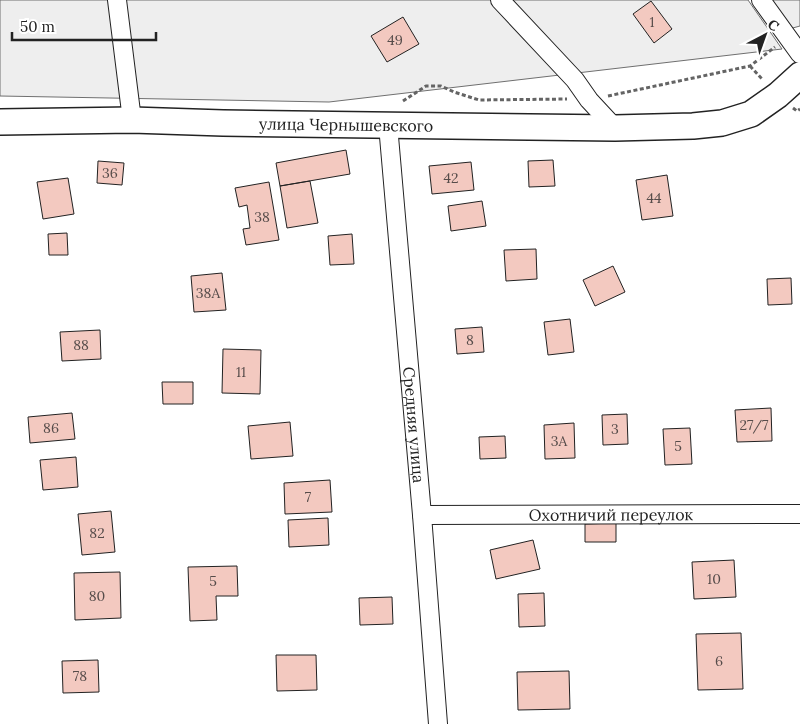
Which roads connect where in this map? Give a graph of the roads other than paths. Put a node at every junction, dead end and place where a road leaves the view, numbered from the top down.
1 (117, 0) edge
2 (500, 0) edge
3 (761, 0) edge
4 (800, 54) edge
5 (800, 75) edge
6 (132, 120) junction
7 (0, 122) edge
8 (388, 126) junction
9 (614, 128) junction
10 (800, 514) edge
11 (422, 515) junction
12 (438, 724) edge

1 - 6 street
2 - 9 street
3 - 4 street
5 - 9 street, улица Чернышевского
6 - 7 street, улица Чернышевского
6 - 8 street, улица Чернышевского
8 - 9 street, улица Чернышевского
8 - 11 street, Средняя улица
10 - 11 street, Охотничий переулок
11 - 12 street, Средняя улица

